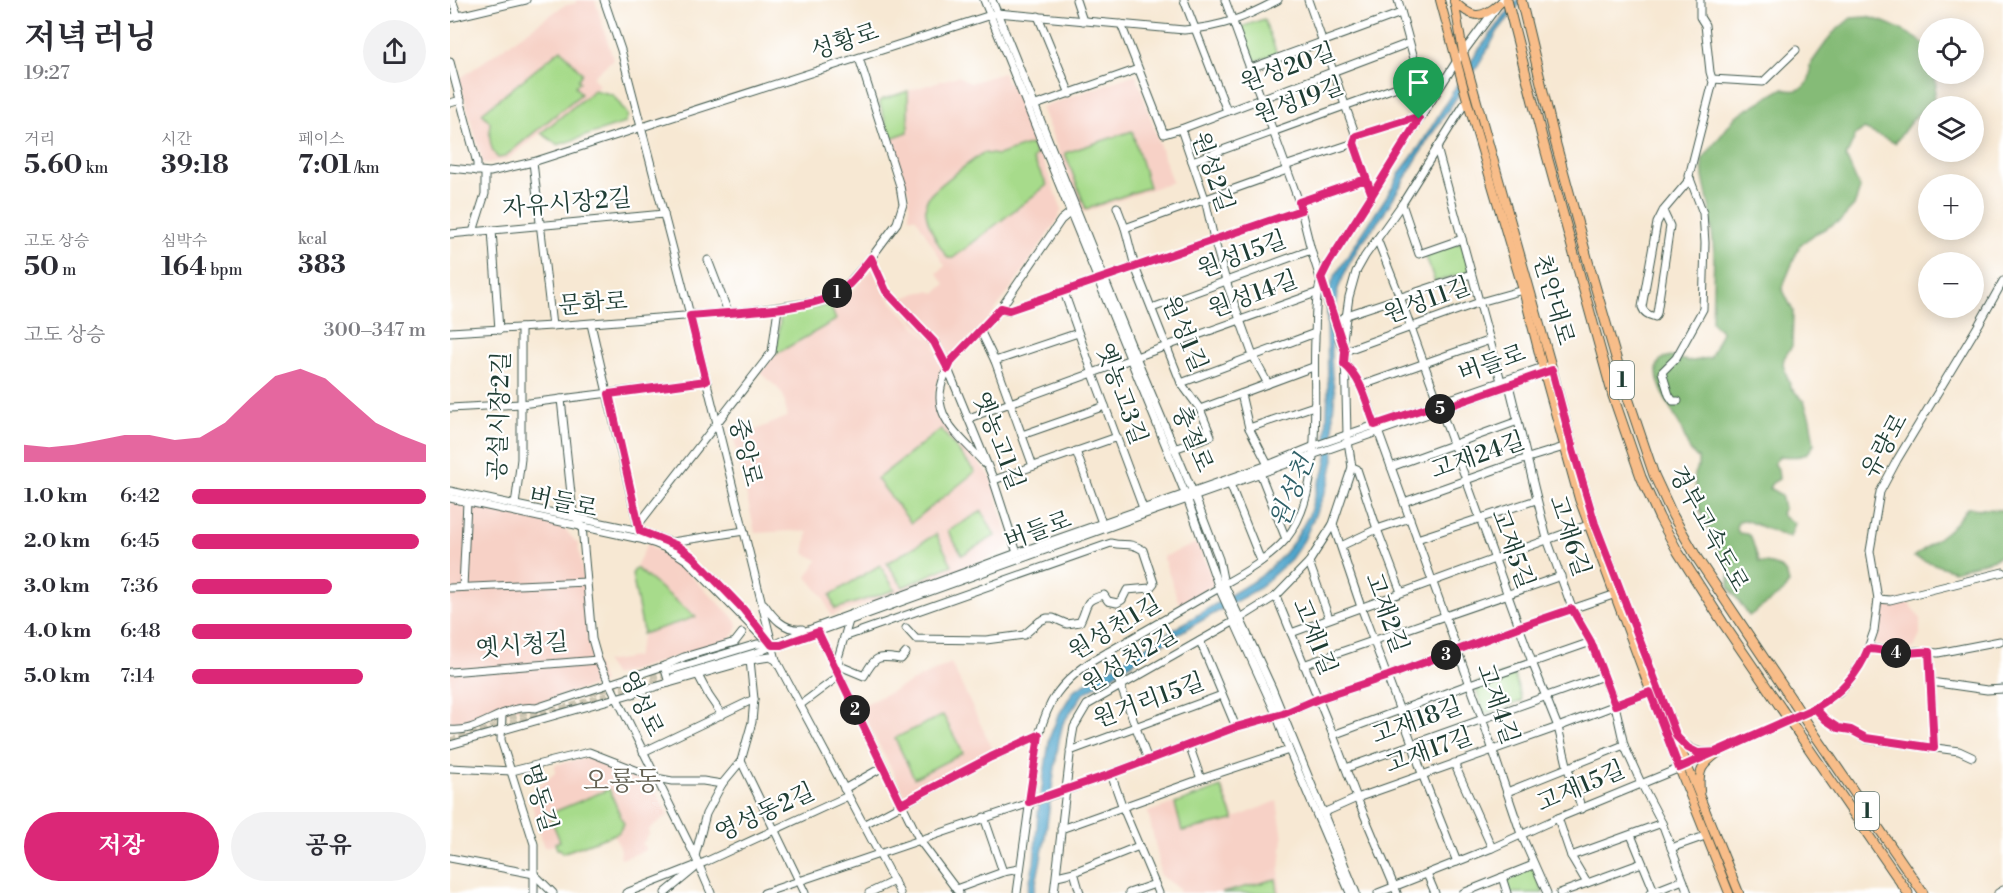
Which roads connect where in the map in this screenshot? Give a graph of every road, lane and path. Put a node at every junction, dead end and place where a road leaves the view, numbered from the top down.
1 (452, 0) edge
2 (526, 0) edge
3 (604, 0) edge
4 (984, 0) edge
5 (992, 0) edge
6 (1076, 0) edge
7 (1184, 0) edge
8 (1225, 0) edge
9 (1278, 0) edge
10 (1308, 0) edge
11 (1407, 0) edge
12 (1440, 0) edge
13 (1454, 0) edge
14 (1521, 0) edge
15 (1700, 0) edge
16 (1398, 1) edge
17 (1502, 1) edge
18 (1401, 13) junction
19 (993, 14) junction
20 (458, 16) junction
21 (1038, 16) junction
22 (450, 18) edge
23 (1083, 21) junction
24 (1233, 21) junction
25 (1121, 24) junction
26 (1196, 29) junction
27 (1324, 40) junction
28 (1408, 43) junction
29 (1796, 50) dead end
30 (859, 58) junction
31 (1461, 60) junction
32 (450, 63) edge
33 (1251, 68) junction
34 (1138, 69) junction
35 (1334, 72) junction
36 (1712, 79) junction
37 (1419, 80) junction
38 (1070, 94) junction
39 (1466, 97) junction
40 (1261, 98) junction
41 (461, 100) junction
42 (450, 103) edge
43 (1346, 105) junction
44 (1033, 106) junction
45 (1427, 106) junction
46 (1227, 111) junction
47 (1419, 119) junction
48 (640, 127) junction
49 (1181, 129) junction
50 (1273, 131) junction
51 (1355, 140) junction
52 (1437, 148) junction
53 (1192, 161) junction
54 (533, 162) junction
55 (450, 168) edge
56 (1286, 168) junction
57 (481, 171) junction
58 (1366, 179) junction
59 (1690, 179) junction
60 (1372, 195) junction
61 (1205, 199) junction
62 (1402, 204) junction
63 (1300, 206) junction
64 (1117, 207) dead end
65 (1073, 210) junction
66 (1663, 211) junction
67 (664, 214) junction
68 (540, 226) junction
69 (1125, 228) junction
70 (492, 230) junction
71 (473, 232) junction
72 (450, 234) edge
73 (1214, 239) junction
74 (1377, 239) junction
75 (1461, 239) junction
76 (1311, 250) junction
77 (871, 258) junction
78 (708, 260) dead end
79 (1135, 267) junction
80 (1471, 274) junction
81 (1102, 279) junction
82 (1226, 281) junction
83 (2003, 281) edge
84 (1321, 282) junction
85 (1523, 290) junction
86 (1064, 292) junction
87 (1316, 293) junction
88 (1400, 297) junction
89 (1480, 302) junction
90 (778, 308) junction
91 (1001, 308) junction
92 (1152, 308) junction
93 (728, 312) junction
94 (1347, 315) junction
95 (690, 316) junction
96 (1241, 320) junction
97 (1336, 323) junction
98 (591, 324) junction
99 (552, 326) junction
100 (1411, 327) junction
101 (521, 328) junction
102 (500, 330) junction
103 (980, 330) junction
104 (450, 332) edge
105 (1078, 333) junction
106 (1315, 333) junction
107 (1490, 340) junction
108 (1167, 346) junction
109 (1343, 349) junction
110 (1253, 356) junction
111 (1133, 358) junction
112 (995, 361) junction
113 (1424, 362) junction
114 (1344, 364) junction
115 (1313, 367) junction
116 (948, 369) junction
117 (1548, 369) junction
118 (1092, 374) junction
119 (706, 381) junction
120 (1501, 381) junction
121 (1181, 383) junction
122 (1269, 384) junction
123 (1509, 385) junction
124 (1360, 386) junction
125 (609, 394) junction
126 (1241, 394) junction
127 (561, 399) junction
128 (1678, 401) dead end
129 (1010, 403) junction
130 (521, 404) junction
131 (1105, 406) junction
132 (1314, 406) junction
133 (1439, 406) junction
134 (450, 408) edge
135 (1200, 409) junction
136 (969, 418) junction
137 (1518, 421) junction
138 (717, 422) junction
139 (1249, 428) junction
140 (1377, 428) junction
141 (1022, 435) junction
142 (1117, 437) junction
143 (1346, 439) junction
144 (1453, 444) junction
145 (1564, 447) junction
146 (1174, 449) junction
147 (1315, 450) junction
148 (1076, 451) junction
149 (1528, 458) junction
150 (1268, 465) junction
151 (1033, 466) junction
152 (1352, 466) junction
153 (1391, 467) junction
154 (988, 468) junction
155 (1260, 473) junction
156 (994, 480) junction
157 (1467, 480) junction
158 (1230, 484) junction
159 (450, 491) edge
160 (1190, 495) junction
161 (450, 498) edge
162 (1536, 500) junction
163 (467, 502) junction
164 (1404, 502) junction
165 (515, 506) junction
166 (1143, 508) junction
167 (1410, 518) junction
168 (1480, 518) junction
169 (580, 523) junction
170 (1102, 523) junction
171 (1333, 524) junction
172 (1588, 525) junction
173 (639, 528) junction
174 (1377, 529) junction
175 (744, 531) junction
176 (1286, 539) junction
177 (1417, 539) junction
178 (1547, 539) junction
179 (669, 542) junction
180 (1341, 546) junction
181 (1017, 553) junction
182 (1494, 559) junction
183 (1261, 561) junction
184 (1309, 562) junction
185 (2003, 572) edge
186 (1561, 576) junction
187 (1433, 580) junction
188 (587, 582) junction
189 (463, 587) junction
190 (450, 588) edge
191 (1222, 588) junction
192 (1401, 592) junction
193 (1507, 593) junction
194 (1613, 595) junction
195 (1276, 596) junction
196 (761, 599) junction
197 (1878, 599) junction
198 (1361, 607) junction
199 (1572, 609) junction
200 (742, 613) junction
201 (1445, 615) junction
202 (1235, 618) junction
203 (1329, 618) junction
204 (849, 621) junction
205 (1519, 627) junction
206 (906, 628) dead end
207 (814, 630) junction
208 (742, 633) junction
209 (1291, 633) junction
210 (844, 638) junction
211 (1374, 640) junction
212 (1200, 641) junction
213 (2000, 641) dead end
214 (1591, 642) junction
215 (772, 645) junction
216 (1868, 649) junction
217 (1458, 650) junction
218 (1929, 652) junction
219 (906, 653) dead end
220 (1108, 654) junction
221 (720, 655) junction
222 (598, 660) junction
223 (750, 660) junction
224 (776, 660) junction
225 (1532, 662) junction
226 (1303, 665) junction
227 (450, 672) edge
228 (669, 674) junction
229 (698, 675) junction
230 (839, 676) junction
231 (1388, 676) junction
232 (1603, 676) junction
233 (628, 677) junction
234 (1931, 682) junction
235 (1120, 683) junction
236 (609, 684) junction
237 (1470, 684) junction
238 (2003, 689) edge
239 (1650, 692) junction
240 (633, 694) junction
241 (1222, 695) junction
242 (1546, 695) junction
243 (616, 699) junction
244 (754, 699) junction
245 (1318, 699) junction
246 (800, 705) junction
247 (1615, 705) junction
248 (1815, 708) junction
249 (1399, 710) junction
250 (502, 714) junction
251 (722, 715) junction
252 (1280, 715) junction
253 (1482, 718) junction
254 (1137, 727) junction
255 (1236, 727) junction
256 (1558, 727) junction
257 (450, 730) edge
258 (501, 732) junction
259 (1039, 735) junction
260 (1333, 735) junction
261 (1677, 737) junction
262 (1412, 743) junction
263 (450, 745) edge
264 (1189, 745) junction
265 (1624, 745) junction
266 (1934, 748) junction
267 (1492, 749) junction
268 (1289, 750) junction
269 (1070, 751) junction
270 (643, 752) junction
271 (1719, 752) junction
272 (1972, 757) dead end
273 (1148, 760) junction
274 (741, 761) junction
275 (1454, 763) junction
276 (883, 767) junction
277 (1683, 767) junction
278 (450, 768) edge
279 (1346, 768) junction
280 (1568, 768) junction
281 (512, 771) junction
282 (1111, 774) junction
283 (1422, 774) junction
284 (656, 778) junction
285 (1201, 778) junction
286 (1641, 783) junction
287 (723, 784) junction
288 (846, 792) junction
289 (1062, 792) junction
290 (1507, 792) junction
291 (1357, 798) junction
292 (1701, 800) junction
293 (1032, 801) junction
294 (901, 804) junction
295 (1123, 808) junction
296 (1582, 809) junction
297 (1323, 813) junction
298 (984, 818) junction
299 (1558, 818) junction
300 (1662, 823) junction
301 (863, 825) junction
302 (1061, 829) junction
303 (775, 830) junction
304 (1521, 834) junction
305 (1631, 835) junction
306 (1705, 836) junction
307 (920, 841) junction
308 (1139, 846) junction
309 (1492, 848) junction
310 (1671, 848) junction
311 (878, 853) junction
312 (695, 856) junction
313 (1571, 856) junction
314 (450, 858) edge
315 (1457, 862) junction
316 (1642, 863) junction
317 (698, 865) junction
318 (1533, 865) junction
319 (1019, 869) junction
320 (1003, 872) junction
321 (1074, 872) junction
322 (534, 874) junction
323 (1427, 874) junction
324 (1057, 876) junction
325 (1502, 877) junction
326 (799, 880) junction
327 (1683, 880) junction
328 (894, 881) junction
329 (1587, 883) junction
330 (1155, 884) junction
331 (1396, 889) edge
332 (2003, 890) edge
333 (957, 891) edge
334 (1466, 892) edge
335 (1652, 892) edge
336 (534, 893) edge
337 (554, 893) edge
338 (626, 893) edge
339 (665, 893) edge
340 (711, 893) edge
341 (764, 893) edge
342 (805, 893) edge
343 (869, 893) edge
344 (900, 893) edge
345 (1017, 893) edge
346 (1054, 893) edge
347 (1080, 893) edge
348 (1129, 893) edge
349 (1159, 893) edge
350 (1350, 893) edge
351 (1356, 893) edge
352 (1378, 893) edge
353 (1435, 893) edge
354 (1508, 893) edge
355 (1547, 893) edge
356 (1560, 893) edge
357 (1688, 893) edge
358 (1729, 893) edge
359 (1739, 893) edge
360 (1908, 893) edge
361 (1923, 893) edge
362 (1998, 893) edge

1 - 20 street
2 - 20 street
3 - 48 street, 중앙로
4 - 19 street, 충절로
5 - 19 street, 충절로
6 - 23 street
7 - 26 street
8 - 24 street
9 - 24 street, 성황로
10 - 27 street
11 - 16 street
12 - 31 main road
13 - 17 main road
13 - 31 main road
14 - 361 highway, 경부고속도로 / 1, bridge
15 - 36 street
16 - 18 street
17 - 31 street, 원성천1길
17 - 360 highway, 경부고속도로 / 1, bridge
18 - 27 street
18 - 28 street
19 - 21 street, 성황로
19 - 30 street, 성황로
19 - 44 street, 충절로
19 - 65 street, 충절로
20 - 22 street
21 - 23 street, 성황로
21 - 38 street
23 - 25 street, 성황로
24 - 26 street, 성황로
24 - 33 street
25 - 26 street, 성황로
25 - 34 street, 원성2길
26 - 46 street
27 - 33 street
27 - 35 street
28 - 35 street, 원성20길
28 - 37 street
29 - 36 street
30 - 48 street, 성황로
30 - 77 street, 문화로
31 - 39 main road, 천안대로
31 - 45 street, 원성천1길
31 - 117 main road, 천안대로
32 - 41 street
33 - 40 street
34 - 38 street
34 - 49 street, 원성2길
35 - 40 street, 원성20길
35 - 43 street
36 - 59 street
37 - 43 street, 원성19길
37 - 45 street
38 - 44 street
39 - 52 street, 원성천2길
39 - 85 main road, 천안대로
40 - 46 street, 원성20길
40 - 50 street
41 - 42 street
41 - 57 street
43 - 50 street, 원성19길
43 - 51 street
44 - 65 street, 충절로
45 - 47 street, 원성천1길
46 - 49 street, 원성20길
47 - 51 street
47 - 60 street, 원성천1길
48 - 54 street, 성황로
48 - 67 street, 중앙로
49 - 53 street, 원성2길
50 - 53 street, 원성19길
50 - 56 street
51 - 56 street
51 - 58 street
52 - 62 street, 원성천2길
52 - 75 street
53 - 61 street, 원성2길
54 - 57 street, 성황로
54 - 68 street
55 - 57 street, 성황로
56 - 61 street
56 - 63 street
57 - 71 street, 자유시장2길
58 - 60 street
58 - 63 street
59 - 66 street
59 - 128 street
60 - 84 street, 원성천1길
61 - 69 street
61 - 73 street, 원성2길
62 - 74 street, 원성천2길
62 - 75 street
63 - 73 street
63 - 76 street
64 - 69 street, 원성1길
65 - 81 street, 충절로
65 - 91 street, 옛농고1길
66 - 66 street
67 - 68 street, 자유시장2길
67 - 95 street, 중앙로
68 - 70 street, 자유시장2길
68 - 99 street
69 - 79 street, 원성1길
70 - 71 street, 자유시장2길
70 - 102 street
71 - 72 street, 자유시장2길
73 - 79 street
73 - 82 street, 원성2길
74 - 88 street, 고재5길
74 - 94 street, 원성천2길
75 - 80 street
76 - 82 street, 원성15길
76 - 84 street
77 - 90 street, 문화로
77 - 116 street
78 - 93 street
79 - 81 street
79 - 92 street, 원성1길
80 - 88 street
80 - 89 street
81 - 86 street
81 - 111 street, 충절로
82 - 92 street, 원성15길
82 - 96 street, 원성2길
83 - 197 street, 유량로
84 - 87 street, 원성천1길
84 - 97 street
85 - 89 street, 원성11길
85 - 117 main road, 천안대로
86 - 91 street
86 - 105 street, 옛농고3길
87 - 96 street, 원성14길
87 - 106 street, 원성천1길
88 - 94 street
88 - 100 street, 고재5길
89 - 100 street, 원성11길
89 - 107 street
90 - 93 street, 문화로
90 - 138 street
91 - 103 street, 옛농고1길
92 - 108 street, 원성1길
93 - 95 street, 문화로
94 - 97 street
94 - 109 street, 원성천2길
95 - 98 street, 문화로
95 - 119 street, 중앙로
96 - 108 street, 원성14길
96 - 110 street, 원성2길
97 - 109 street
98 - 99 street, 문화로
98 - 125 street
99 - 101 street, 문화로
100 - 109 street, 원성11길
100 - 113 street, 고재5길
101 - 102 street, 문화로
101 - 130 street, 공설시장2길
102 - 104 street, 문화로
103 - 112 street
103 - 116 street, 옛농고1길
105 - 112 street
105 - 118 street, 옛농고3길
106 - 110 street
106 - 115 street, 원성천1길
107 - 113 street
107 - 120 street
108 - 111 street, 원성14길
108 - 121 street, 원성1길
109 - 114 street, 원성천2길
110 - 121 street
110 - 122 street, 원성2길
111 - 118 street, 원성14길
111 - 146 street, 충절로
111 - 160 street, 충절로
112 - 129 street
113 - 124 street
113 - 133 street, 고재5길
114 - 124 street, 고재4길
114 - 143 street, 원성천2길
115 - 122 street
115 - 132 street, 원성천1길
116 - 136 street, 옛농고1길
116 - 154 street
117 - 120 street, 버들로
117 - 123 street, 버들로
117 - 145 main road, 천안대로
117 - 261 main road, 천안대로
118 - 129 street, 원성14길
118 - 131 street, 옛농고3길
119 - 125 street
119 - 138 street, 중앙로
120 - 133 street, 버들로
121 - 135 street, 원성1길
122 - 126 street
123 - 133 street, 버들로
123 - 137 street, 고재6길
124 - 140 street, 고재4길
125 - 127 street
125 - 173 street
126 - 135 street
126 - 139 street
127 - 130 street
127 - 169 street, 영성로
129 - 136 street, 원성14길
129 - 141 street
130 - 134 street
130 - 165 street, 공설시장2길
131 - 141 street
131 - 142 street, 옛농고3길
132 - 139 street
132 - 147 street, 원성천1길
133 - 140 street, 버들로
133 - 144 street, 고재5길
135 - 146 street, 원성1길
136 - 154 street, 옛농고1길
137 - 144 street
137 - 149 street, 고재6길
138 - 173 street
138 - 175 street, 중앙로
139 - 150 street
140 - 143 street, 버들로
140 - 153 street, 고재4길
141 - 151 street
142 - 148 street
142 - 166 street, 옛농고3길
143 - 147 street, 버들로
143 - 152 street, 원성천2길
144 - 153 street
144 - 157 street, 고재5길
145 - 149 street, 고재24길
145 - 172 main road, 천안대로
146 - 160 street, 충절로
147 - 150 street, 버들로
147 - 155 street, 버들로
147 - 176 street, 원성천1길
148 - 151 street
148 - 170 street
149 - 157 street, 고재24길
149 - 162 street, 고재6길
150 - 160 street, 버들로
151 - 156 street
152 - 171 street, 원성천2길
152 - 174 street
153 - 164 street, 고재4길
154 - 156 street, 옛농고1길
155 - 158 street, 버들로
155 - 176 street
156 - 181 street, 옛농고1길
157 - 164 street, 고재24길
157 - 168 street, 고재5길
158 - 160 street, 버들로
158 - 183 street
159 - 165 street, 버들로
160 - 166 street, 버들로
160 - 191 street, 충절로
160 - 204 street, 버들로
161 - 163 street, 버들로
162 - 168 street
162 - 178 street, 고재6길
163 - 169 street, 버들로
163 - 189 street
164 - 167 street, 고재4길
165 - 169 street, 버들로
166 - 170 street, 버들로
167 - 174 street
167 - 177 street, 고재4길
168 - 177 street
168 - 182 street, 고재5길
169 - 173 street, 버들로
169 - 188 street, 영성로
169 - 200 street, 버들로
170 - 181 street, 버들로
171 - 180 street, 고재2길
171 - 184 street, 원성천2길
172 - 178 street
172 - 194 main road, 천안대로
173 - 179 street, 버들로
174 - 180 street
174 - 192 street
175 - 179 street, 버들로
175 - 196 street, 중앙로
176 - 183 street, 원성천1길
177 - 187 street, 고재4길
178 - 182 street
178 - 186 street, 고재6길
179 - 200 street, 버들로
180 - 198 street, 고재2길
181 - 207 street, 버들로
182 - 187 street
182 - 193 street, 고재5길
183 - 191 street, 원성천1길
184 - 195 street, 원성천2길
184 - 203 street
185 - 197 street
186 - 193 street
186 - 199 street, 고재6길
187 - 192 street
187 - 201 street, 고재4길
188 - 189 street
188 - 222 street, 영성로
189 - 190 street
191 - 202 street, 충절로
191 - 220 street, 원성천1길
192 - 198 street
193 - 201 street
193 - 205 street, 고재5길
194 - 199 street
194 - 239 main road, 천안대로
195 - 202 street, 원성천2길
195 - 209 street, 고재1길
196 - 200 street
196 - 207 street
196 - 215 street, 중앙로
197 - 216 street, 유량로
198 - 203 street
198 - 211 street, 고재2길
199 - 205 street
199 - 214 street, 고재6길
200 - 208 street
200 - 215 street, 버들로
201 - 211 street
201 - 217 street, 고재4길
202 - 212 street, 원성천2길
202 - 252 street
203 - 209 street
204 - 207 street, 버들로
204 - 210 street
205 - 217 street
205 - 225 street, 고재5길
206 - 210 street
207 - 215 street, 버들로
207 - 230 street
208 - 221 street
208 - 228 street
209 - 226 street, 고재1길
210 - 219 street
211 - 226 street
211 - 231 street, 고재2길
212 - 235 street, 원성천2길
212 - 241 street, 원거리15길
213 - 218 street
214 - 225 street
214 - 232 street, 고재6길
215 - 221 street
215 - 224 street, 중앙로
215 - 228 street
216 - 218 street
216 - 248 street, 유량로
217 - 231 street
217 - 237 street, 고재4길
218 - 234 street
220 - 235 street
220 - 259 street, 원성천1길
221 - 228 street
222 - 227 street, 옛시청길
222 - 236 street, 영성로
223 - 224 street
223 - 229 street
223 - 244 street
224 - 246 street, 중앙로
225 - 237 street
225 - 242 street, 고재5길
226 - 245 street, 고재1길
228 - 229 street
228 - 233 street
228 - 240 street
229 - 251 street
230 - 246 street
230 - 276 street
231 - 245 street
231 - 249 street, 고재2길
232 - 242 street, 고재18길
232 - 247 street, 고재6길
233 - 236 street
233 - 240 street
234 - 238 street
234 - 266 street
235 - 254 street
235 - 269 street, 원성천2길
236 - 243 street, 영성로
236 - 250 street
237 - 249 street
237 - 253 street, 고재4길
239 - 247 street, 고재17길
239 - 277 main road, 천안대로
240 - 243 street
241 - 254 street, 원거리15길
241 - 255 street
242 - 253 street, 고재18길
242 - 256 street, 고재5길
243 - 258 street
243 - 270 street, 영성로
244 - 251 street
244 - 274 street
245 - 252 street
245 - 260 street, 고재1길
246 - 288 street, 중앙로
247 - 256 street, 고재17길
247 - 265 street, 고재6길
248 - 266 street
248 - 271 street, 유량로
249 - 260 street
249 - 262 street, 고재2길
250 - 257 street
250 - 258 street, 명동길
251 - 270 street
252 - 255 street
252 - 268 street
252 - 297 street
253 - 262 street, 고재18길
253 - 267 street, 고재4길
254 - 269 street, 원거리15길
254 - 273 street
255 - 264 street
256 - 267 street, 고재17길
256 - 280 street, 고재5길
258 - 263 street
258 - 281 street, 명동길
259 - 293 street, 원성천1길
259 - 294 street
260 - 279 street, 고재1길
261 - 271 main road
261 - 277 main road, 천안대로
262 - 279 street, 고재18길
262 - 283 street, 고재2길
264 - 273 street
264 - 285 street
265 - 280 street
265 - 286 street, 고재6길
266 - 272 street
267 - 275 street, 고재17길
267 - 290 street, 고재4길
268 - 285 street
268 - 350 street
269 - 289 street, 원성천2길
270 - 284 street, 영성로
271 - 277 street, 유량로
271 - 292 main road
273 - 282 street
274 - 287 street
274 - 303 street
275 - 283 street, 고재17길
275 - 309 street
276 - 288 street, 영성동2길
276 - 294 street
277 - 286 street, 고재15길
277 - 292 main road, 천안대로
277 - 306 main road, 천안대로
278 - 281 street
279 - 291 street, 고재1길
280 - 290 street
280 - 296 street, 고재5길
281 - 284 street
281 - 322 street, 명동길
282 - 289 street
282 - 295 street
283 - 291 street, 고재17길
283 - 315 street, 고재2길
284 - 287 street
284 - 312 street, 영성로
285 - 295 street
286 - 296 street, 고재15길
286 - 300 street, 고재6길
287 - 312 street
288 - 301 street, 중앙로
288 - 303 street, 영성동2길
289 - 293 street
289 - 302 street, 원성천2길
290 - 304 street, 고재4길
291 - 297 street, 고재17길
291 - 331 street, 고재1길
292 - 359 main road, 천안대로
293 - 298 street
293 - 319 street, 원성천1길
294 - 301 street
294 - 307 street
295 - 302 street
295 - 308 street
296 - 299 street, 고재15길
297 - 351 street
298 - 307 street
298 - 320 street
299 - 304 street, 고재15길
299 - 313 street
300 - 305 street
300 - 310 street, 고재6길
301 - 311 street, 중앙로
302 - 324 street, 원성천2길
303 - 317 street, 영성동2길
303 - 326 street
304 - 309 street, 고재15길
304 - 318 street, 고재4길
305 - 313 street
305 - 316 street
306 - 310 street
306 - 358 main road, 천안대로
307 - 311 street
307 - 333 street
308 - 321 street
308 - 330 street
309 - 315 street, 고재15길
310 - 327 street, 고재6길
311 - 326 street
311 - 328 street, 중앙로
312 - 317 street, 영성로
313 - 329 street
314 - 322 street
315 - 323 street, 고재15길
316 - 329 street
316 - 335 street
317 - 338 street
317 - 339 street
317 - 340 street, 영성로
318 - 325 street
318 - 355 street, 고재4길
319 - 320 street
319 - 345 street, 원성천1길
320 - 333 street
321 - 324 street
321 - 347 street
322 - 336 street, 명동길
322 - 337 street
323 - 331 street, 고재15길
323 - 353 street
324 - 346 street, 원성천2길
325 - 334 street
325 - 354 street
326 - 341 street
326 - 342 street
327 - 335 street
327 - 357 street, 고재6길
328 - 343 street
328 - 344 street, 중앙로
329 - 356 street
330 - 348 street
330 - 349 street
331 - 352 street, 고재15길
332 - 362 street

